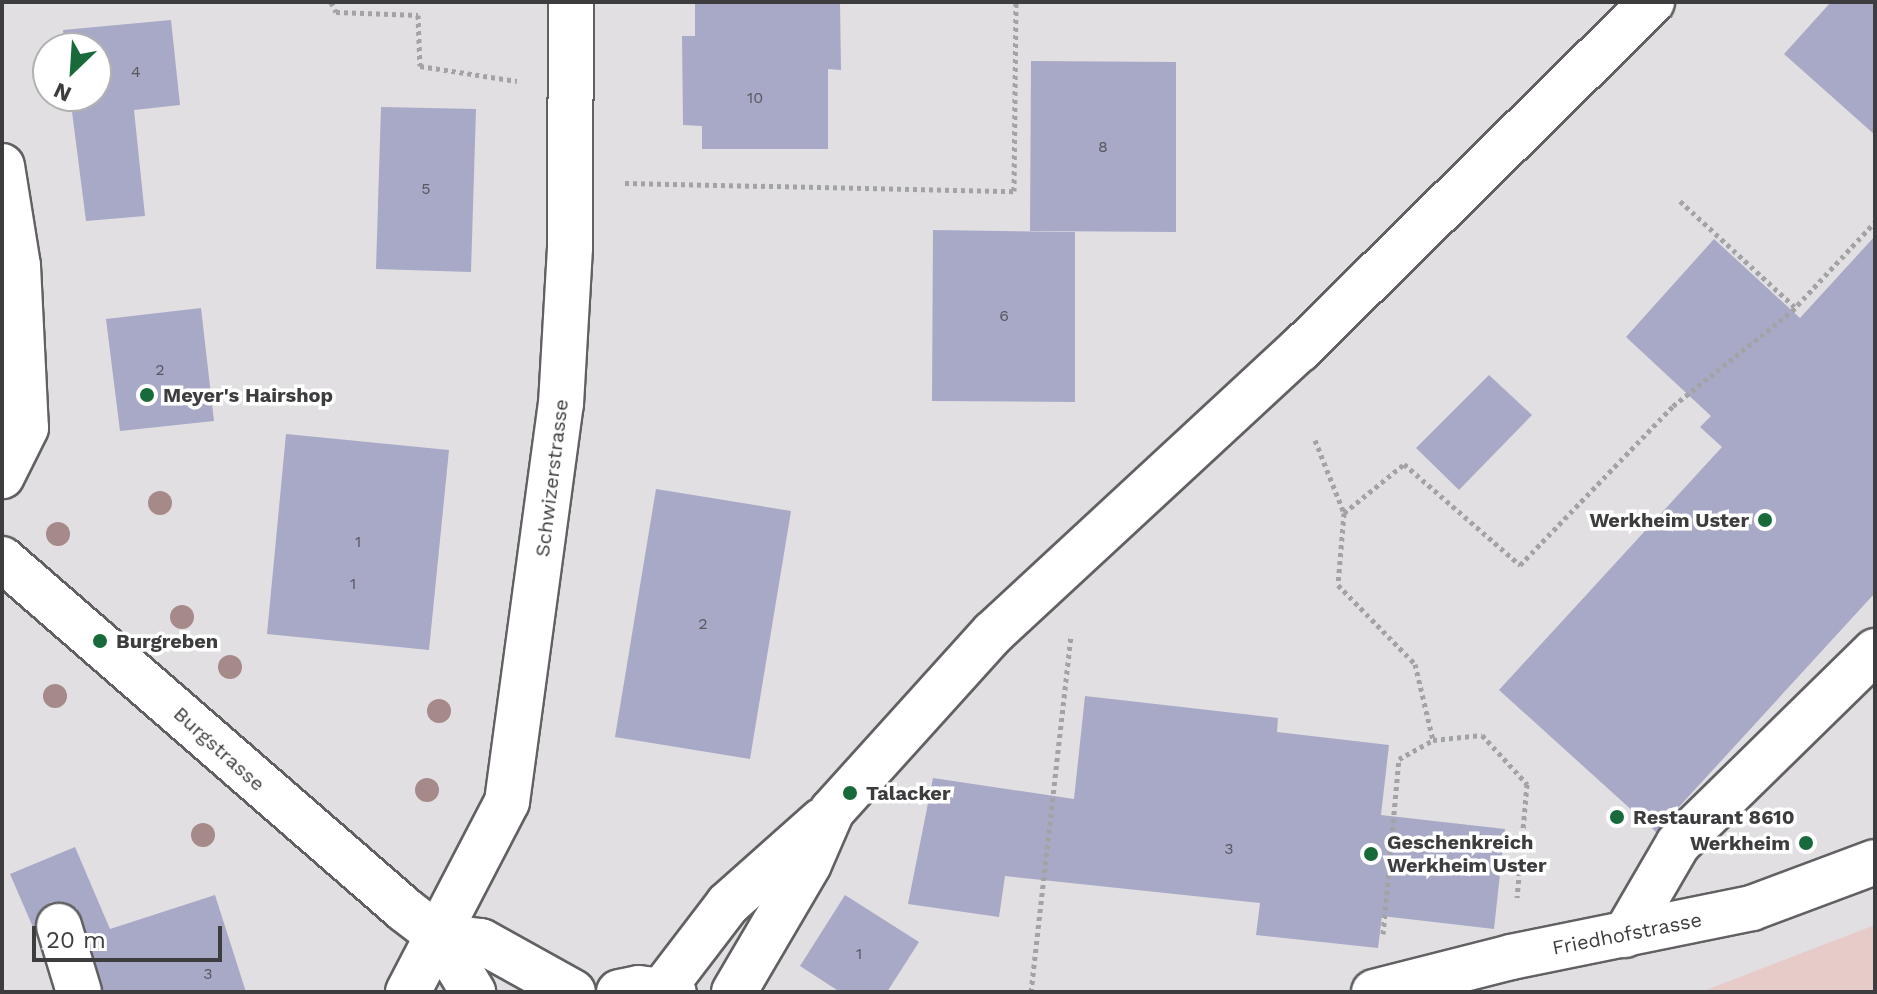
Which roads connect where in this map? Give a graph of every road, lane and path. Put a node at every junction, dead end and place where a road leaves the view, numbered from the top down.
1 (331, 2) edge
2 (571, 2) edge
3 (1016, 2) edge
4 (1652, 2) edge
5 (574, 86) junction
6 (2, 166) edge
7 (572, 182) junction
8 (1680, 201) dead end
9 (1875, 222) edge
10 (1795, 307) junction
11 (1315, 440) dead end
12 (2, 476) edge
13 (1344, 513) junction
14 (2, 559) edge
15 (1070, 648) dead end
16 (1875, 651) edge
17 (1433, 740) junction
18 (832, 811) junction
19 (1875, 862) edge
20 (59, 926) dead end
21 (1625, 935) junction
22 (439, 936) junction
23 (1511, 957) junction
24 (668, 990) edge
25 (1382, 991) edge
26 (79, 992) edge
27 (408, 992) edge
28 (473, 992) edge
29 (573, 992) edge
30 (619, 992) edge
31 (734, 992) edge
32 (1031, 992) edge

1 - 5 path
2 - 5 street, Schwizerstrasse
3 - 7 path
4 - 18 street
5 - 7 street, Schwizerstrasse
6 - 12 street
7 - 22 street, Schwizerstrasse
8 - 10 path
9 - 10 path
10 - 13 path
11 - 13 path
13 - 17 path
14 - 22 street, Burgstrasse
15 - 32 path
16 - 21 street
17 - 23 path
17 - 25 path
18 - 24 street
18 - 31 street
19 - 21 street, Friedhofstrasse
20 - 26 street
21 - 23 street, Friedhofstrasse
22 - 27 street, Schwizerstrasse
22 - 28 street, Burgstrasse
22 - 29 street
23 - 25 street, Friedhofstrasse
24 - 30 street

